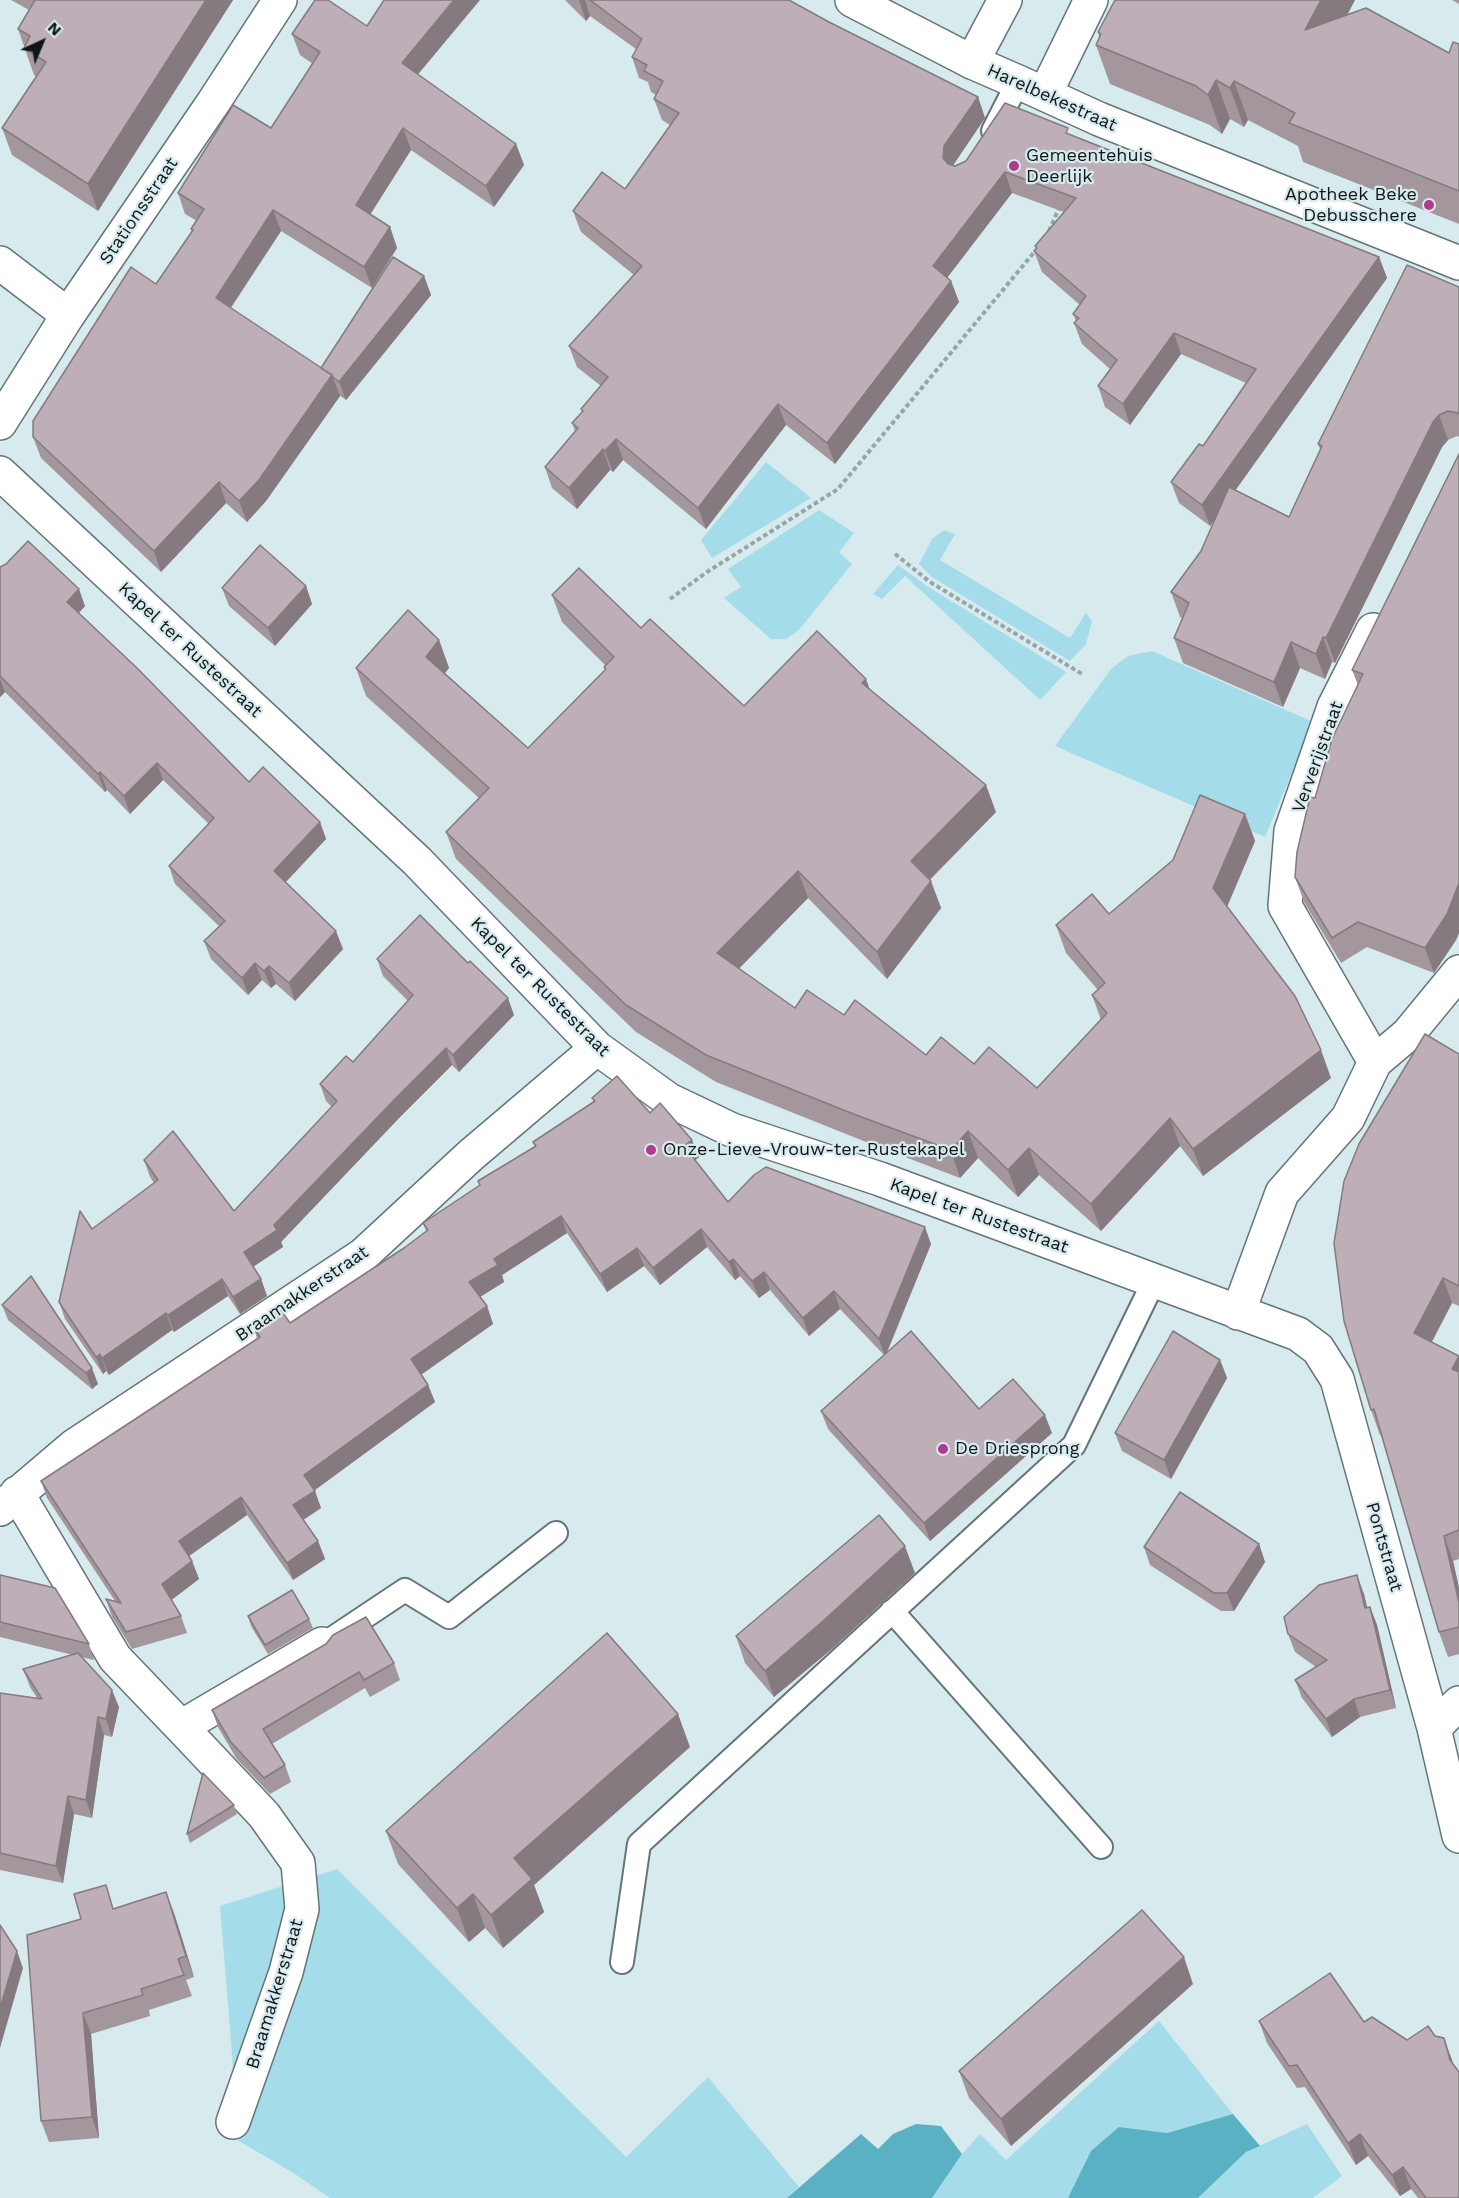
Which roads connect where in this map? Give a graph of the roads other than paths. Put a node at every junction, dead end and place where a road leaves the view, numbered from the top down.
1 (280, 0) edge
2 (852, 0) edge
3 (1005, 0) edge
4 (1091, 0) edge
5 (972, 62) junction
6 (1031, 88) junction
7 (980, 149) edge
8 (0, 263) edge
9 (1459, 263) edge
10 (68, 315) junction
11 (0, 423) edge
12 (0, 473) edge
13 (1385, 605) edge
14 (1459, 972) edge
15 (597, 1048) junction
16 (1375, 1062) junction
17 (1154, 1281) junction
18 (1238, 1313) junction
19 (9, 1501) edge
20 (556, 1533) dead end
21 (892, 1611) junction
22 (322, 1644) joint
23 (1459, 1703) edge
24 (181, 1728) junction
25 (1434, 1728) junction
26 (1459, 1836) edge
27 (1101, 1847) dead end
28 (622, 1962) dead end
29 (233, 2122) dead end

1 - 10 street, Stationsstraat
2 - 5 street, Harelbekestraat
3 - 5 street
4 - 6 street
5 - 6 street, Harelbekestraat
6 - 7 lane
6 - 9 street, Harelbekestraat
8 - 10 street
10 - 11 street, Stationsstraat
12 - 15 street, Kapel ter Rustestraat
13 - 16 street, Ververijstraat
14 - 16 street
15 - 17 street, Kapel ter Rustestraat
15 - 19 street, Braamakkerstraat
16 - 18 street
17 - 18 street, Kapel ter Rustestraat
17 - 21 lane
18 - 25 street, Pontstraat
19 - 24 street, Braamakkerstraat
20 - 22 lane
21 - 27 lane
21 - 28 lane
22 - 24 street
23 - 25 street
24 - 29 street, Braamakkerstraat
25 - 26 street, Pontstraat

